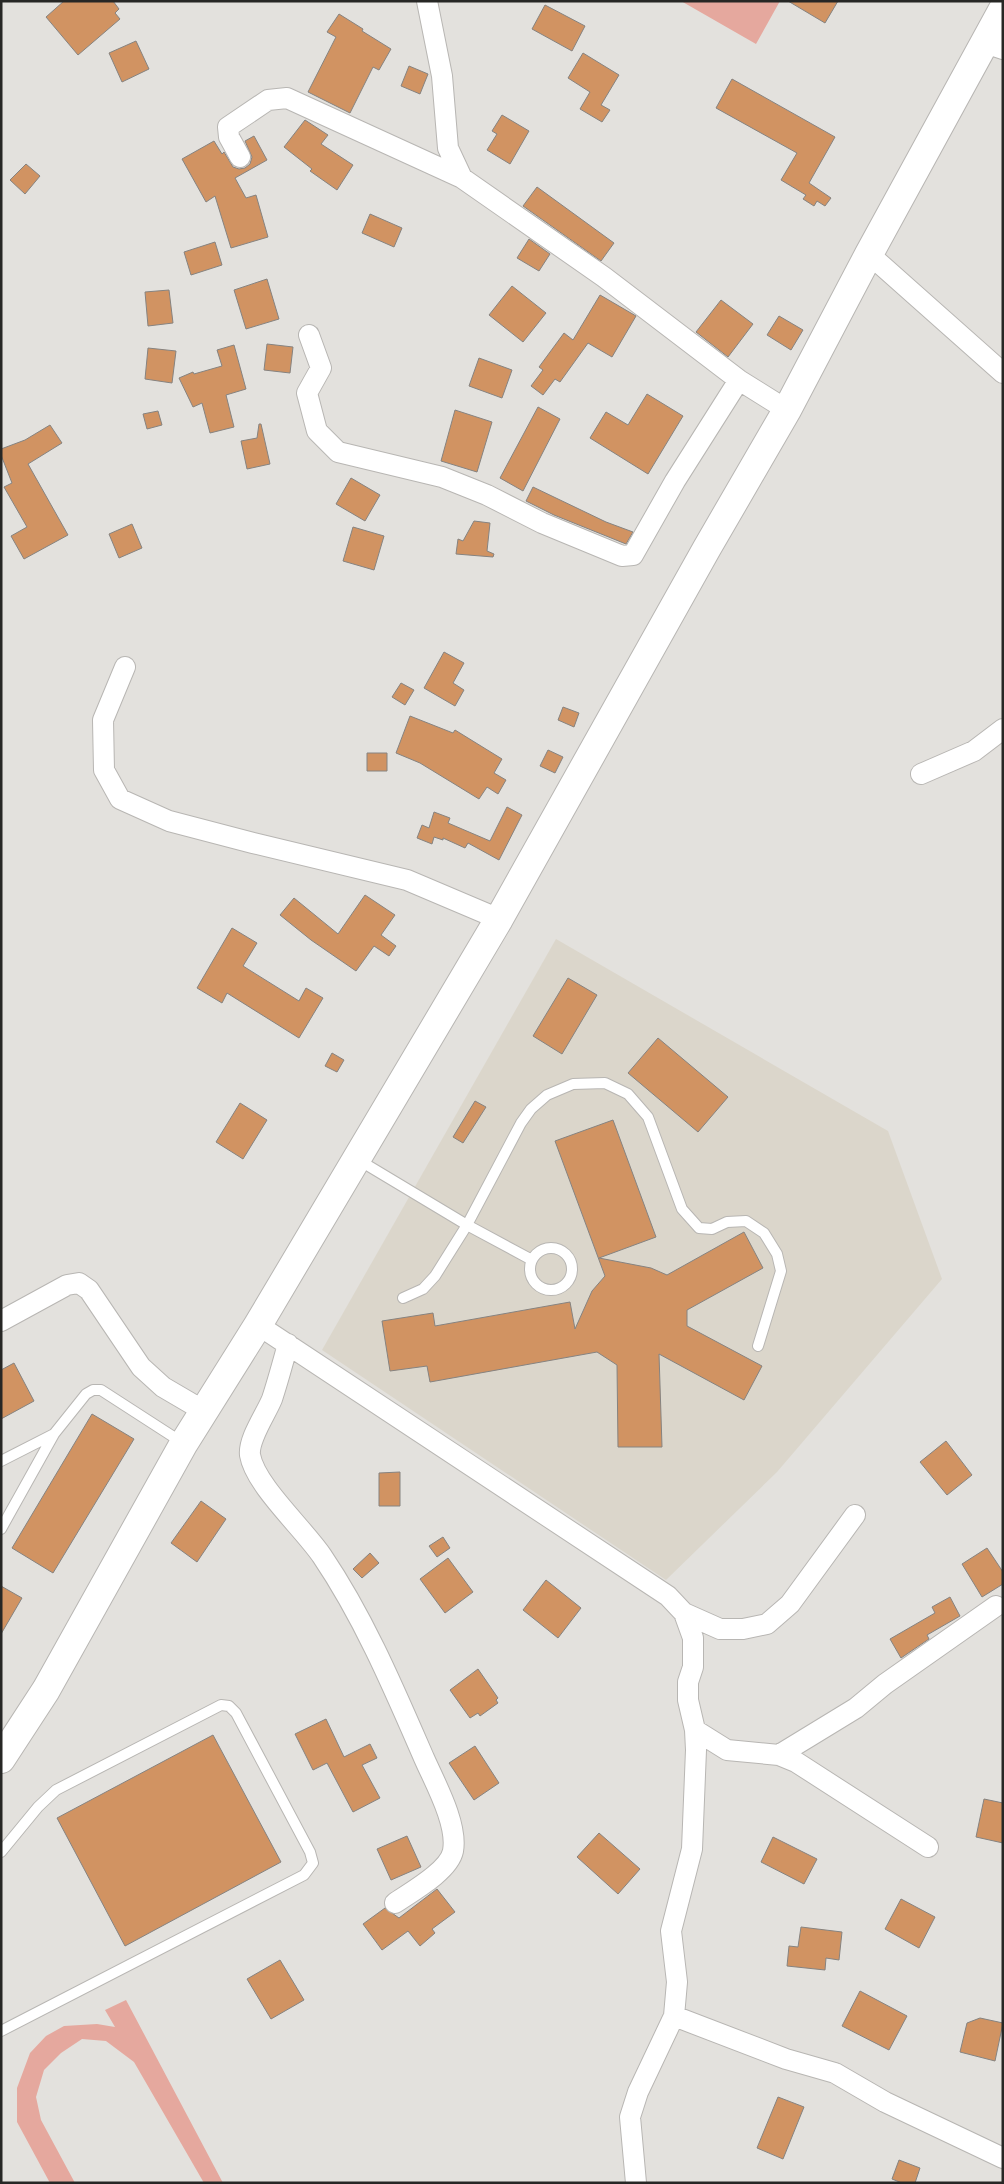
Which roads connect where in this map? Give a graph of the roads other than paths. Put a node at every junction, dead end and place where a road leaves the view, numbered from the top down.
1 (427, 1) edge
2 (1003, 9) edge
3 (994, 46) edge
4 (240, 157) dead end
5 (462, 178) junction
6 (869, 254) junction
7 (309, 335) dead end
8 (1003, 373) edge
9 (739, 380) junction
10 (787, 410) junction
11 (125, 667) dead end
12 (1003, 729) edge
13 (921, 774) dead end
14 (499, 919) junction
15 (356, 1159) junction
16 (467, 1225) junction
17 (532, 1260) junction
18 (403, 1298) dead end
19 (1, 1321) edge
20 (258, 1324) junction
21 (288, 1344) junction
22 (758, 1346) dead end
23 (204, 1411) junction
24 (54, 1434) junction
25 (184, 1444) junction
26 (1, 1461) edge
27 (855, 1515) dead end
28 (1, 1529) edge
29 (996, 1606) dead end
30 (684, 1613) junction
31 (695, 1730) junction
32 (779, 1755) junction
33 (1, 1759) edge
34 (928, 1847) dead end
35 (1, 1852) edge
36 (395, 1904) dead end
37 (674, 2016) junction
38 (1, 2031) edge
39 (1003, 2158) edge
40 (636, 2183) edge

1 - 5 street
2 - 3 main road
3 - 6 main road
4 - 5 street
5 - 9 street
6 - 8 street
6 - 10 main road
7 - 9 street
9 - 10 street
10 - 14 main road
11 - 14 street
12 - 13 street
14 - 15 main road
15 - 16 lane
15 - 20 main road
16 - 17 lane
16 - 18 lane
16 - 22 lane
17 - 17 lane
19 - 23 street
20 - 21 street
20 - 23 main road
21 - 30 street
21 - 36 street
23 - 25 main road
24 - 25 lane
24 - 26 lane
24 - 28 lane
25 - 33 main road
27 - 30 street
29 - 32 street
30 - 31 street
31 - 32 street
31 - 37 street
32 - 34 street
35 - 38 lane
37 - 39 street
37 - 40 street

